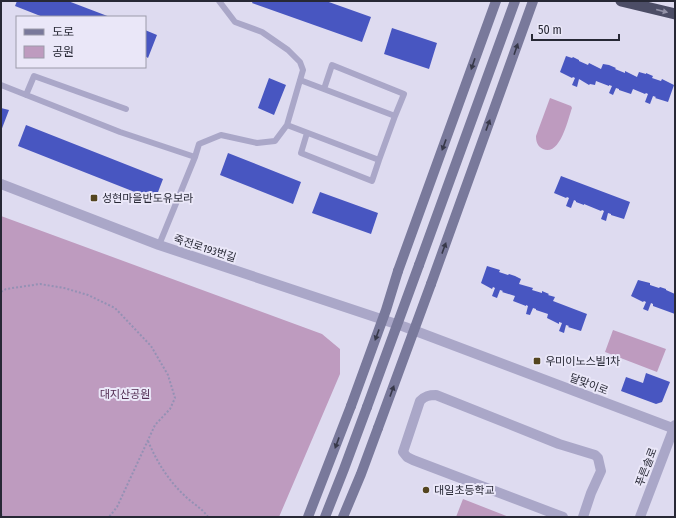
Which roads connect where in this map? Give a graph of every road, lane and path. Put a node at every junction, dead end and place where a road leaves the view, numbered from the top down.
1 (219, 1) edge
2 (496, 1) edge
3 (514, 1) edge
4 (533, 1) edge
5 (621, 1) edge
6 (675, 14) edge
7 (300, 80) junction
8 (1, 85) edge
9 (324, 89) junction
10 (26, 95) junction
11 (126, 109) dead end
12 (395, 116) junction
13 (287, 125) junction
14 (307, 133) junction
15 (195, 157) junction
16 (379, 160) junction
17 (1, 184) edge
18 (158, 245) junction
19 (1, 292) edge
20 (405, 327) joint
21 (674, 427) edge
22 (148, 441) junction
23 (1, 510) edge
24 (2, 517) edge
25 (109, 517) edge
26 (208, 517) edge
27 (308, 517) edge
28 (325, 517) edge
29 (343, 517) edge
30 (563, 517) edge
31 (583, 517) edge
32 (640, 517) edge

1 - 7 lane
2 -> 27 main road, bridge
3 - 28 main road, bridge
29 -> 4 main road, bridge
5 -> 6 highway
7 - 9 lane
7 - 13 lane
8 - 10 lane
9 - 12 lane
9 - 12 lane
10 - 11 lane
10 - 15 lane
12 - 16 lane
13 - 14 lane
13 - 15 lane
14 - 16 lane
14 - 16 lane
15 - 18 lane
17 - 18 street, 죽전로193번길
18 - 20 street, 죽전로193번길
19 - 22 path
20 - 21 street, 달맞이로
21 - 32 street, 푸른솔로
22 - 25 path
22 - 26 path
23 - 24 path
30 - 31 street

